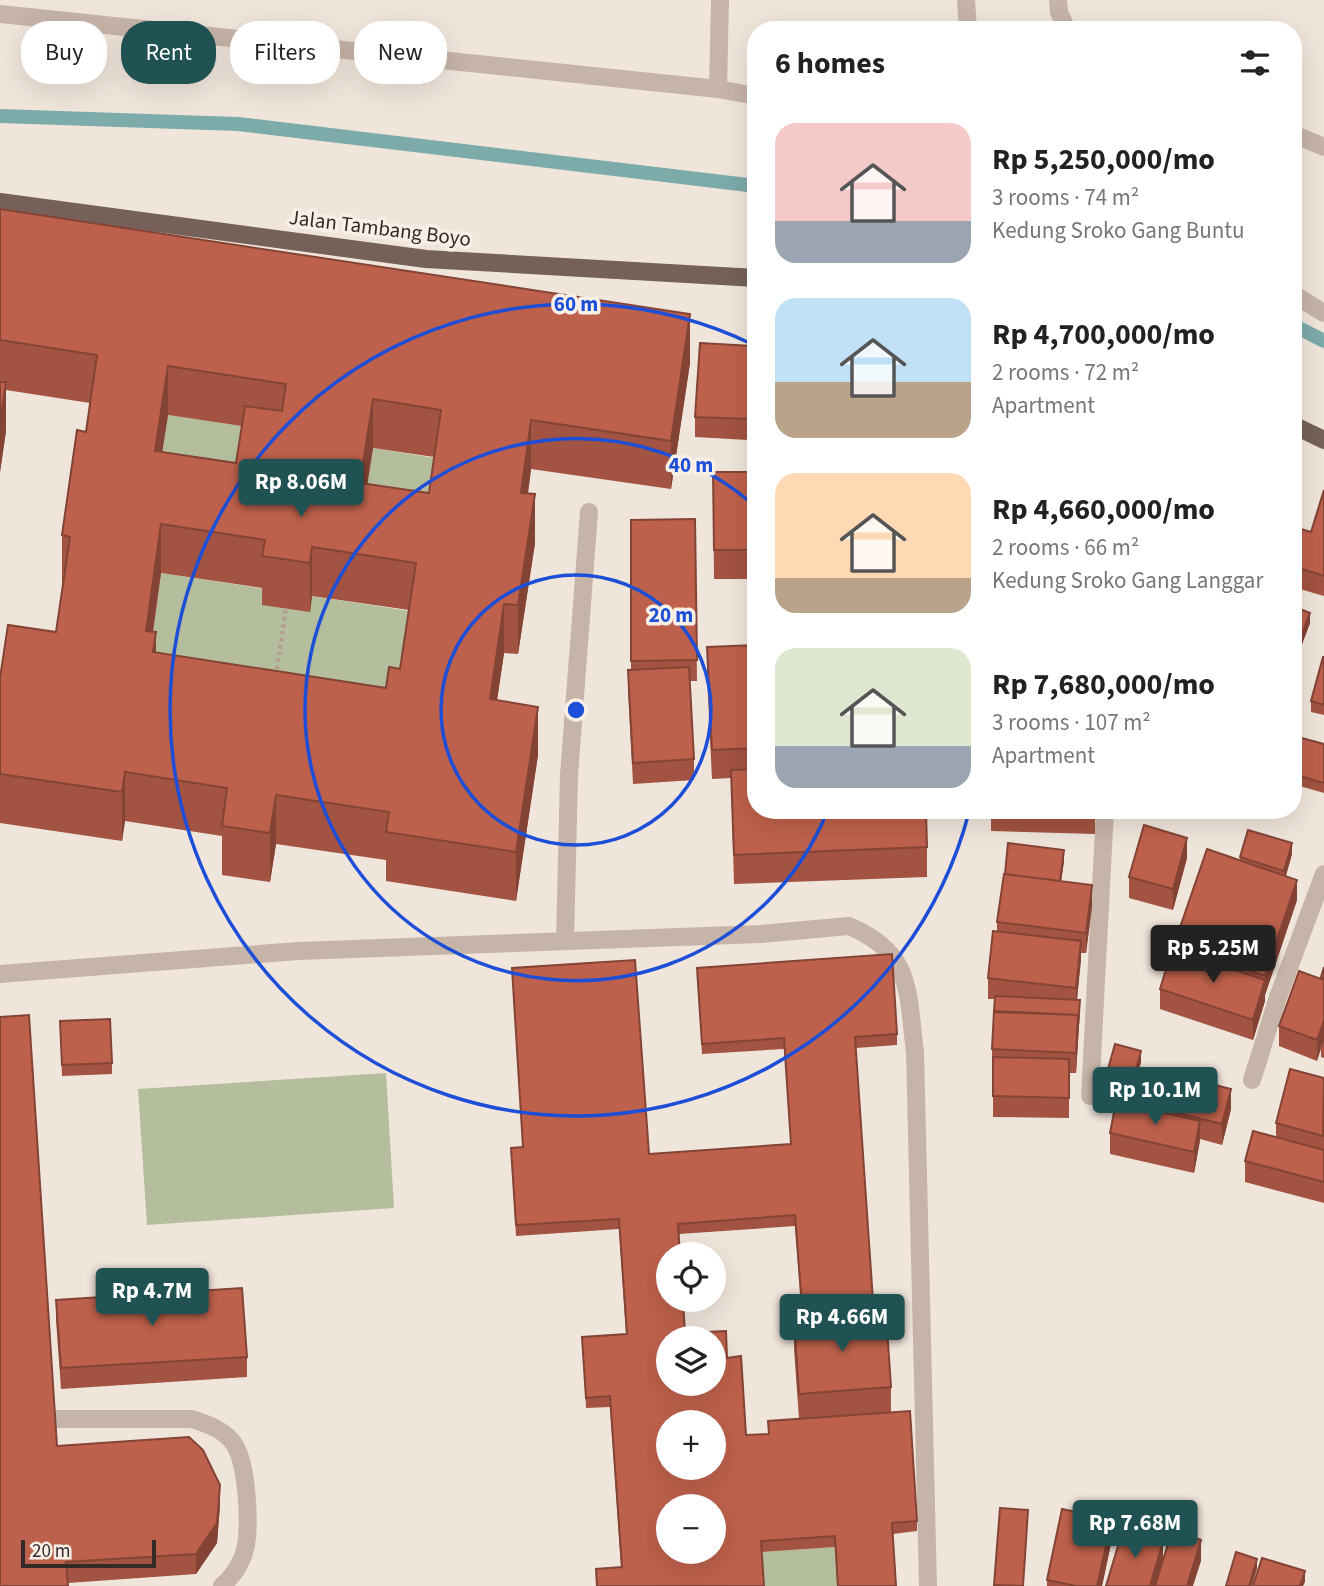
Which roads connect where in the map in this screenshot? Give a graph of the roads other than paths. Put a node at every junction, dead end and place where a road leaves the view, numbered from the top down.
1 (720, 0) edge
2 (966, 0) edge
3 (1058, 0) edge
4 (0, 14) edge
5 (967, 21) edge
6 (1063, 21) edge
7 (718, 89) junction
8 (747, 94) edge
9 (1302, 138) edge
10 (1324, 147) edge
11 (0, 202) edge
12 (747, 277) edge
13 (1302, 300) edge
14 (1324, 313) edge
15 (1302, 429) edge
16 (1324, 440) edge
17 (589, 512) dead end
18 (1105, 819) edge
19 (1324, 874) edge
20 (565, 941) junction
21 (0, 974) edge
22 (1252, 1080) dead end
23 (1090, 1096) dead end
24 (54, 1419) edge
25 (222, 1586) edge
26 (928, 1586) edge

1 - 7 street
2 - 5 street
3 - 6 street
4 - 7 street
7 - 8 street
9 - 10 street
11 - 12 main road, Jalan Tambang Boyo
13 - 14 street
15 - 16 main road
17 - 20 street
18 - 23 street
19 - 22 street
20 - 21 street
20 - 26 street
24 - 25 street

